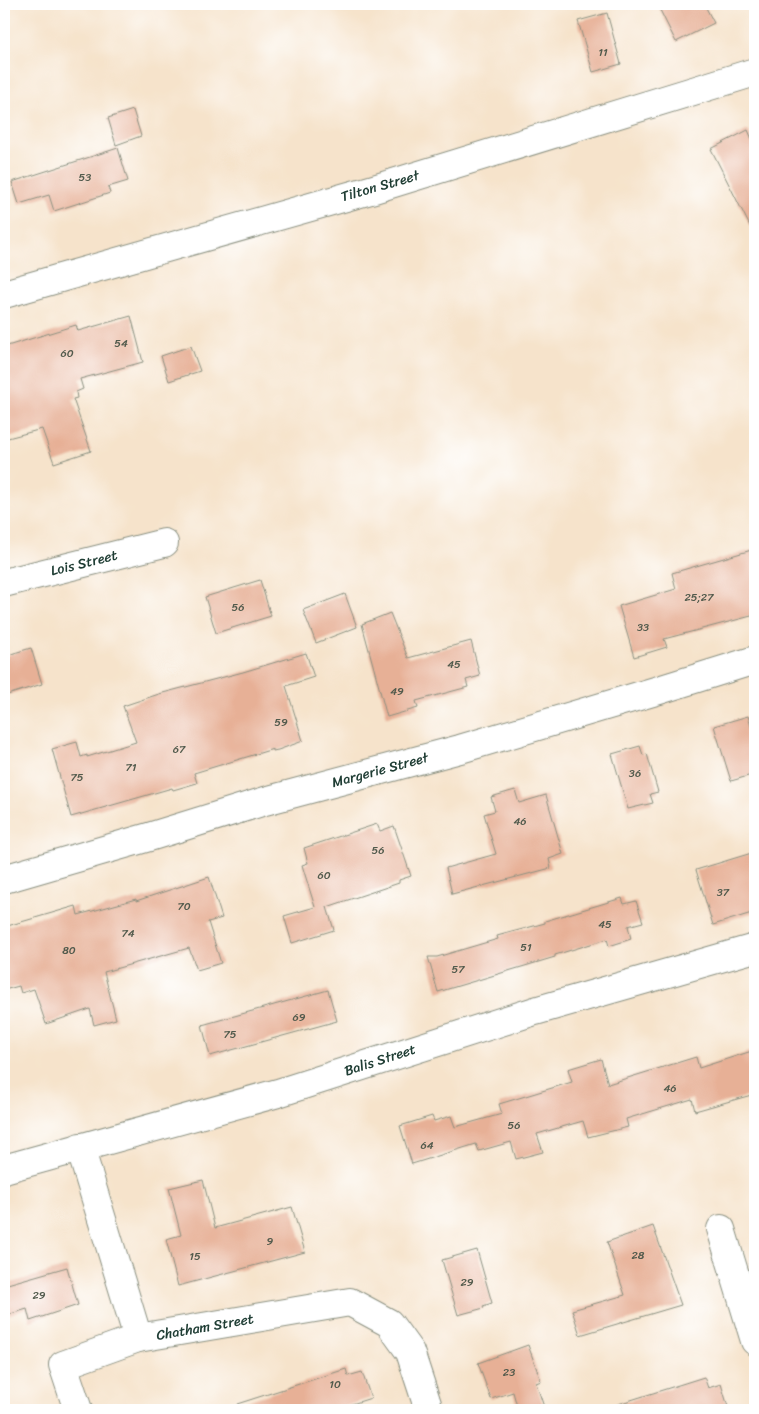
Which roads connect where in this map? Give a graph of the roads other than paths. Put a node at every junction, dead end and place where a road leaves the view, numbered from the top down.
1 (755, 72) edge
2 (4, 294) edge
3 (164, 543) dead end
4 (4, 583) edge
5 (755, 660) edge
6 (4, 879) edge
7 (755, 948) edge
8 (80, 1147) junction
9 (4, 1169) edge
10 (721, 1229) dead end
11 (138, 1338) junction
12 (755, 1341) edge
13 (78, 1410) edge
14 (429, 1410) edge

1 - 2 street, Tilton Street
3 - 4 street, Lois Street
5 - 6 street, Margerie Street
7 - 8 street, Balis Street
8 - 9 street, Balis Street
8 - 11 street, Chatham Street
10 - 12 street
11 - 13 street
11 - 14 street, Chatham Street

